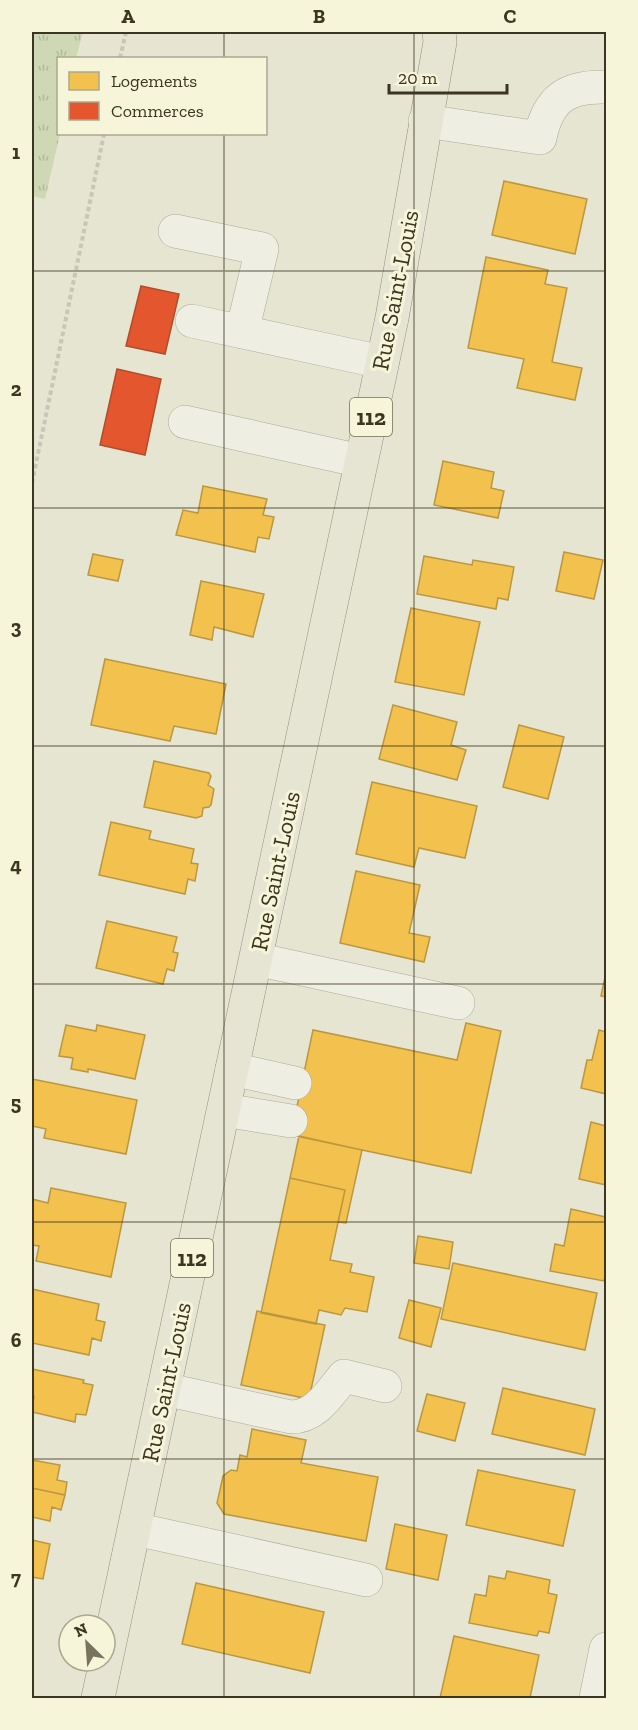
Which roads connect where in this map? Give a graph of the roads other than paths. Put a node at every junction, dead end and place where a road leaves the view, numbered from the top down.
1 (442, 35) edge
2 (606, 87) edge
3 (425, 122) junction
4 (175, 231) dead end
5 (192, 321) dead end
6 (242, 332) junction
7 (382, 362) junction
8 (185, 422) dead end
9 (362, 461) junction
10 (256, 959) junction
11 (458, 1002) dead end
12 (232, 1069) junction
13 (295, 1083) dead end
14 (224, 1110) junction
15 (291, 1121) dead end
16 (385, 1386) dead end
17 (164, 1389) junction
18 (135, 1528) junction
19 (366, 1580) dead end
20 (606, 1649) edge
21 (105, 1697) edge
22 (596, 1698) edge

1 - 3 main road, Rue Saint-Louis / 112
2 - 3 street
3 - 7 main road, Rue Saint-Louis / 112
4 - 6 street
5 - 6 street
6 - 7 street
7 - 9 main road, Rue Saint-Louis / 112
8 - 9 street
9 - 10 main road, Rue Saint-Louis / 112
10 - 11 street
10 - 12 main road, Rue Saint-Louis / 112
12 - 13 street
12 - 14 main road, Rue Saint-Louis / 112
14 - 15 street
14 - 17 main road, Rue Saint-Louis / 112
16 - 17 street
17 - 18 main road, Rue Saint-Louis / 112
18 - 19 street
18 - 21 main road, Rue Saint-Louis / 112
20 - 22 street

